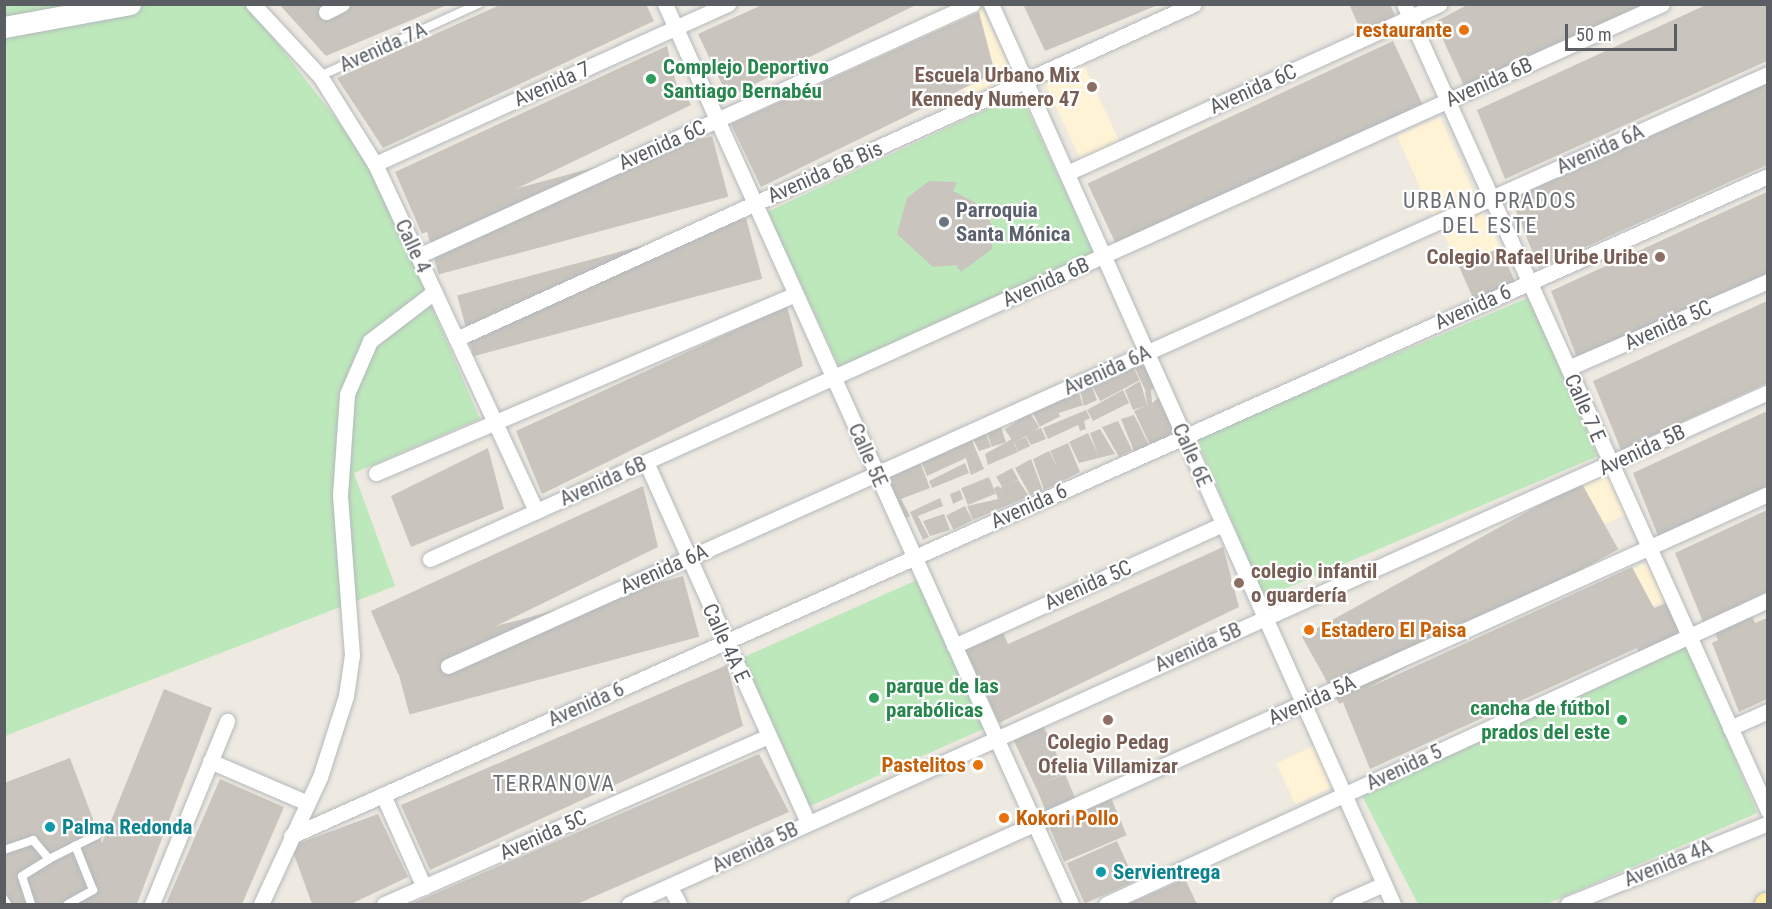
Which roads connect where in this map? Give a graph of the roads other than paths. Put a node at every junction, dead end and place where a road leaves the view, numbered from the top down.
1 (130, 4) edge
2 (253, 4) edge
3 (342, 4) edge
4 (479, 4) edge
5 (665, 4) edge
6 (728, 4) edge
7 (972, 4) edge
8 (992, 4) edge
9 (1194, 4) edge
10 (1439, 4) edge
11 (1662, 4) edge
12 (1407, 11) edge
13 (326, 12) dead end
14 (4, 27) edge
15 (675, 28) junction
16 (1767, 74) edge
17 (320, 76) junction
18 (1025, 81) junction
19 (1447, 101) junction
20 (717, 120) junction
21 (375, 164) junction
22 (1067, 173) junction
23 (1767, 176) edge
24 (1491, 198) junction
25 (754, 204) junction
26 (418, 256) junction
27 (1104, 256) junction
28 (1767, 281) edge
29 (1529, 282) junction
30 (434, 291) junction
31 (795, 294) junction
32 (456, 339) junction
33 (1147, 352) junction
34 (1568, 368) junction
35 (833, 378) junction
36 (1767, 392) edge
37 (495, 423) junction
38 (1184, 437) junction
39 (646, 462) junction
40 (1611, 465) junction
41 (376, 473) dead end
42 (876, 474) junction
43 (1767, 494) edge
44 (536, 511) junction
45 (1223, 524) junction
46 (1649, 548) junction
47 (914, 558) junction
48 (430, 559) dead end
49 (686, 559) junction
50 (1767, 600) edge
51 (1265, 617) junction
52 (1689, 637) junction
53 (727, 641) junction
54 (954, 646) junction
55 (447, 666) dead end
56 (1304, 704) junction
57 (1767, 711) edge
58 (227, 721) dead end
59 (1730, 728) junction
60 (768, 736) junction
61 (995, 737) junction
62 (210, 761) junction
63 (383, 795) junction
64 (1344, 795) junction
65 (305, 802) junction
66 (1767, 811) edge
67 (1033, 821) junction
68 (808, 823) junction
69 (1767, 823) edge
70 (97, 835) dead end
71 (291, 836) junction
72 (75, 845) junction
73 (4, 850) edge
74 (49, 859) junction
75 (1384, 884) junction
76 (424, 887) junction
77 (670, 887) junction
78 (1601, 898) edge
79 (4, 899) edge
80 (7, 904) edge
81 (31, 904) edge
82 (68, 904) edge
83 (152, 904) edge
84 (261, 904) edge
85 (384, 904) edge
86 (629, 904) edge
87 (678, 904) edge
88 (856, 904) edge
89 (1071, 904) edge
90 (1106, 904) edge
91 (1339, 904) edge
92 (1393, 904) edge
93 (1568, 904) edge

1 - 14 street
2 - 17 street, Calle 4
3 - 13 street
4 - 17 lane, Avenida 7A
5 - 15 street, Calle 5E
6 - 15 street, Avenida 7
7 - 20 street, Avenida 6C
8 - 18 street, Calle 6E
9 - 18 street, Avenida 6B Bis
10 - 12 street, Avenida 6C
11 - 19 street, Avenida 6B
12 - 19 street, Calle 7 E
12 - 22 street, Avenida 6C
15 - 20 street, Calle 5E
15 - 21 street, Avenida 7
16 - 24 street, Avenida 6A
17 - 21 street, Calle 4
18 - 22 street, Calle 6E
18 - 25 street, Avenida 6B Bis
19 - 24 street, Calle 7 E
19 - 27 street, Avenida 6B
20 - 25 street, Calle 5E
20 - 26 street, Avenida 6C
21 - 26 street, Calle 4
22 - 27 street, Calle 6E
23 - 29 street, Avenida 6
24 - 29 street, Calle 7 E
24 - 33 street, Avenida 6A
25 - 31 street, Calle 5E
25 - 32 street, Avenida 6B Bis
26 - 30 street, Calle 4
27 - 33 street, Calle 6E
27 - 35 street, Avenida 6B
28 - 34 street, Avenida 5C
29 - 34 street, Calle 7 E
29 - 38 street, Avenida 6
30 - 32 street, Calle 4
30 - 65 street
31 - 35 street, Calle 5E
31 - 37 street
32 - 37 street, Calle 4
33 - 38 street, Calle 6E
33 - 42 street, Avenida 6A
34 - 40 street, Calle 7 E
35 - 39 street, Avenida 6B
35 - 42 street, Calle 5E
36 - 40 street, Avenida 5B
37 - 41 street
37 - 44 street, Calle 4
38 - 45 street, Calle 6E
38 - 47 street, Avenida 6
39 - 44 street, Avenida 6B
39 - 49 street, Calle 4A E
40 - 46 street, Calle 7 E
40 - 51 street, Avenida 5B
42 - 47 street, Calle 5E
42 - 49 street, Avenida 6A
43 - 46 street, Avenida 5A
44 - 48 street, Avenida 6B
45 - 51 street, Calle 6E
45 - 54 street, Avenida 5C
46 - 52 street, Calle 7 E
46 - 56 street, Avenida 5A
47 - 53 street, Avenida 6
47 - 54 street, Calle 5E
49 - 53 street, Calle 4A E
49 - 55 street, Avenida 6A
50 - 52 street, Avenida 5
51 - 56 street, Calle 6E
51 - 61 street, Avenida 5B
52 - 59 street, Calle 7 E
52 - 64 street, Avenida 5
53 - 60 street, Calle 4A E
53 - 63 street, Avenida 6
54 - 61 street, Calle 5E
56 - 64 street, Calle 6E
56 - 67 street, Avenida 5A
57 - 59 street
58 - 62 street
59 - 66 street, Calle 7 E
60 - 68 street, Calle 4A E
60 - 76 street, Avenida 5C
61 - 67 street, Calle 5E
61 - 68 street, Avenida 5B
62 - 65 street
62 - 83 street
63 - 71 street, Avenida 6
63 - 76 street
64 - 75 street, Calle 6E
64 - 90 street, Avenida 5
65 - 71 street
67 - 88 street, Avenida 5A
67 - 89 street, Calle 5E
68 - 77 street, Avenida 5B
69 - 78 street, Avenida 4A
70 - 72 lane
71 - 84 street
72 - 74 lane
72 - 82 lane
73 - 74 lane
74 - 81 lane
75 - 91 street
75 - 92 street, Calle 6E
76 - 85 street, Avenida 5C
77 - 86 street, Avenida 5B
77 - 87 street
78 - 93 street, Avenida 4A
79 - 80 lane

